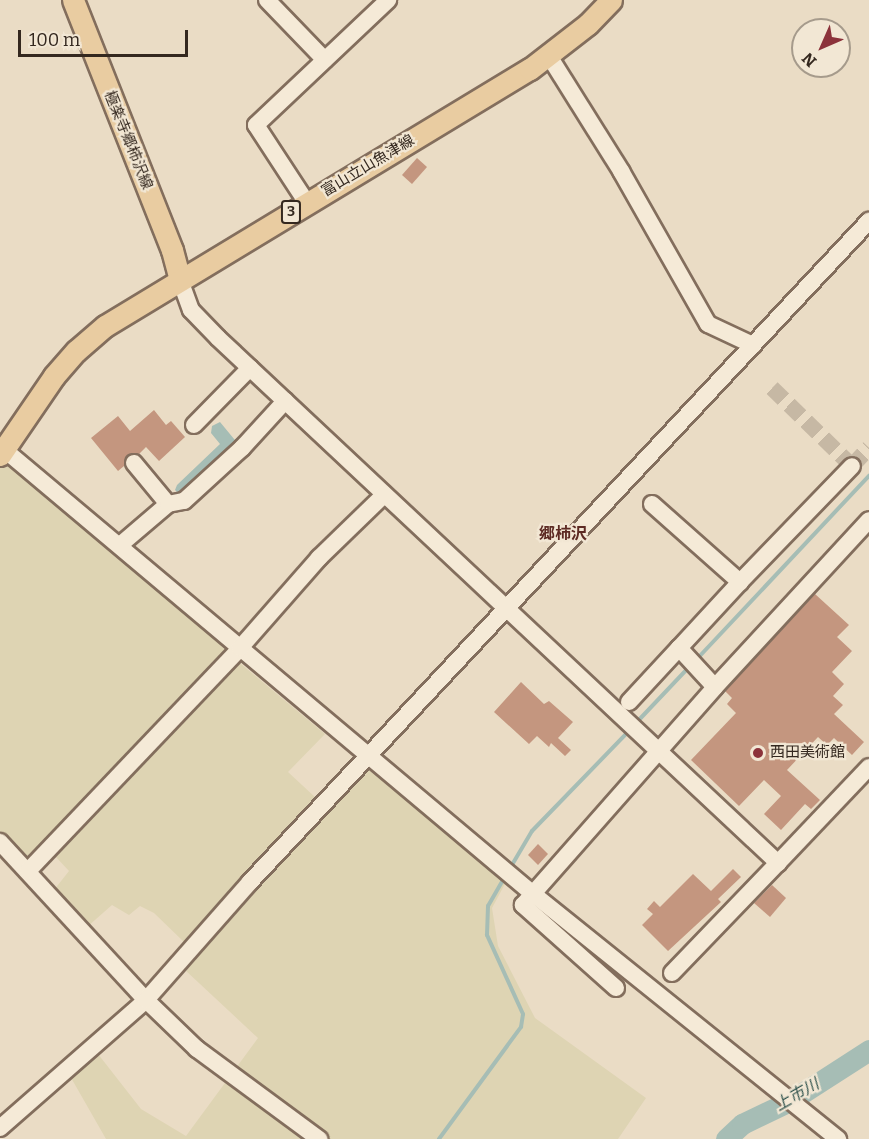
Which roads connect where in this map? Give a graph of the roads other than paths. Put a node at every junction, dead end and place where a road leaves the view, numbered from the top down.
1 (73, 0) edge
2 (267, 0) edge
3 (388, 0) edge
4 (611, 0) edge
5 (549, 56) junction
6 (325, 60) junction
7 (307, 203) junction
8 (869, 221) edge
9 (180, 280) junction
10 (753, 345) junction
11 (249, 368) junction
12 (285, 401) junction
13 (195, 425) dead end
14 (1, 450) edge
15 (134, 463) dead end
16 (852, 466) dead end
17 (384, 495) junction
18 (168, 504) junction
19 (652, 504) dead end
20 (866, 531) edge
21 (120, 545) junction
22 (740, 582) junction
23 (506, 609) junction
24 (240, 648) junction
25 (679, 648) junction
26 (715, 687) junction
27 (629, 702) dead end
28 (658, 751) junction
29 (369, 754) junction
30 (869, 767) edge
31 (0, 842) edge
32 (778, 863) junction
33 (28, 871) junction
34 (532, 893) junction
35 (672, 973) dead end
36 (616, 988) dead end
37 (146, 1000) junction
38 (0, 1128) edge
39 (319, 1139) edge
40 (838, 1139) edge

1 - 9 main road, 極楽寺郷柿沢線
2 - 6 street
3 - 6 street
4 - 5 main road, 富山立山魚津線 / 3
5 - 7 main road, 富山立山魚津線 / 3
5 - 10 street
6 - 7 street
7 - 9 main road, 富山立山魚津線 / 3
8 - 10 street
9 - 11 street
9 - 14 main road, 富山立山魚津線 / 3
10 - 23 street
11 - 12 street
11 - 13 street
12 - 17 street
12 - 18 street
14 - 21 street
15 - 18 street
16 - 22 street
17 - 23 street
17 - 24 street
18 - 21 street
19 - 22 street
20 - 26 street
21 - 24 street
22 - 25 street
23 - 28 street
23 - 29 street
24 - 29 street
24 - 33 street
25 - 26 street
25 - 27 street
26 - 28 street
28 - 32 street
28 - 34 street
29 - 34 street
29 - 37 street
30 - 32 street
31 - 33 street
32 - 35 street
33 - 37 street
34 - 36 street
34 - 40 street
37 - 38 street
37 - 39 street

